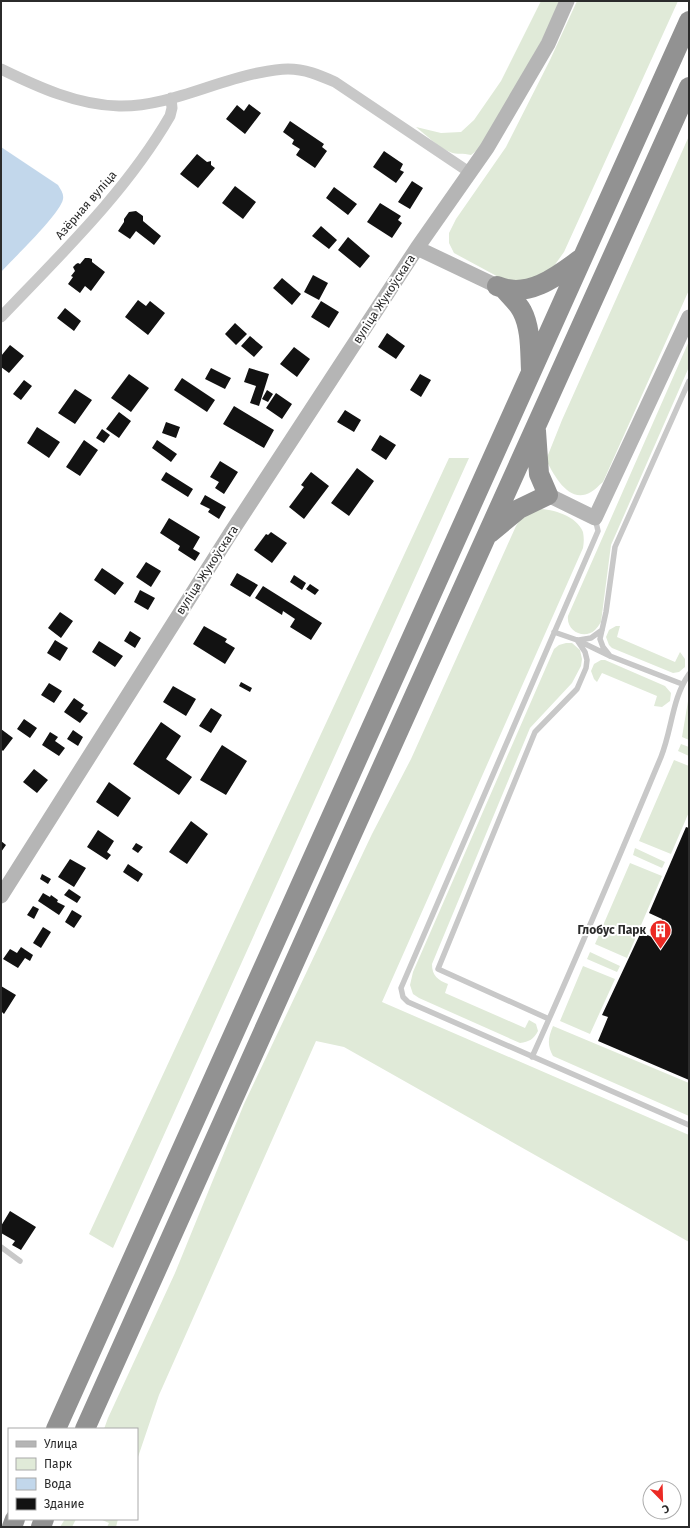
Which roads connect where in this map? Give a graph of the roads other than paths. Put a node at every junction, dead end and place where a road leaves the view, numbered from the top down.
1 (567, 1) edge
2 (689, 21) edge
3 (1, 69) edge
4 (689, 87) edge
5 (171, 98) junction
6 (469, 172) junction
7 (417, 248) junction
8 (585, 255) junction
9 (501, 288) junction
10 (1, 317) edge
11 (689, 317) edge
12 (531, 372) junction
13 (689, 382) edge
14 (536, 428) junction
15 (548, 495) junction
16 (595, 518) junction
17 (486, 537) junction
18 (602, 629) junction
19 (554, 632) junction
20 (577, 640) junction
21 (610, 656) junction
22 (689, 674) edge
23 (682, 684) junction
24 (1, 896) edge
25 (549, 1019) junction
26 (532, 1057) junction
27 (689, 1125) edge
28 (1, 1247) edge
29 (20, 1261) dead end
30 (56, 1428) edge
31 (85, 1428) edge

1 - 6 street, вуліца Жукоўскага
2 - 8 highway
3 - 5 street
4 - 14 highway
5 - 6 street
5 - 10 street, Азёрная вуліца
6 - 7 street, вуліца Жукоўскага
7 - 9 street
7 - 24 street, вуліца Жукоўскага
8 - 9 highway
8 - 12 highway
9 - 12 highway
11 - 16 street
12 - 30 highway
13 - 18 lane
14 - 15 highway
14 - 17 highway
15 - 16 street
15 - 17 highway
16 - 19 lane
17 - 31 highway
18 - 20 lane
18 - 21 lane
19 - 20 lane
19 - 26 lane
20 - 21 lane
20 - 25 lane
21 - 23 lane
22 - 23 lane
23 - 25 lane
25 - 26 lane
26 - 27 lane
28 - 29 lane

